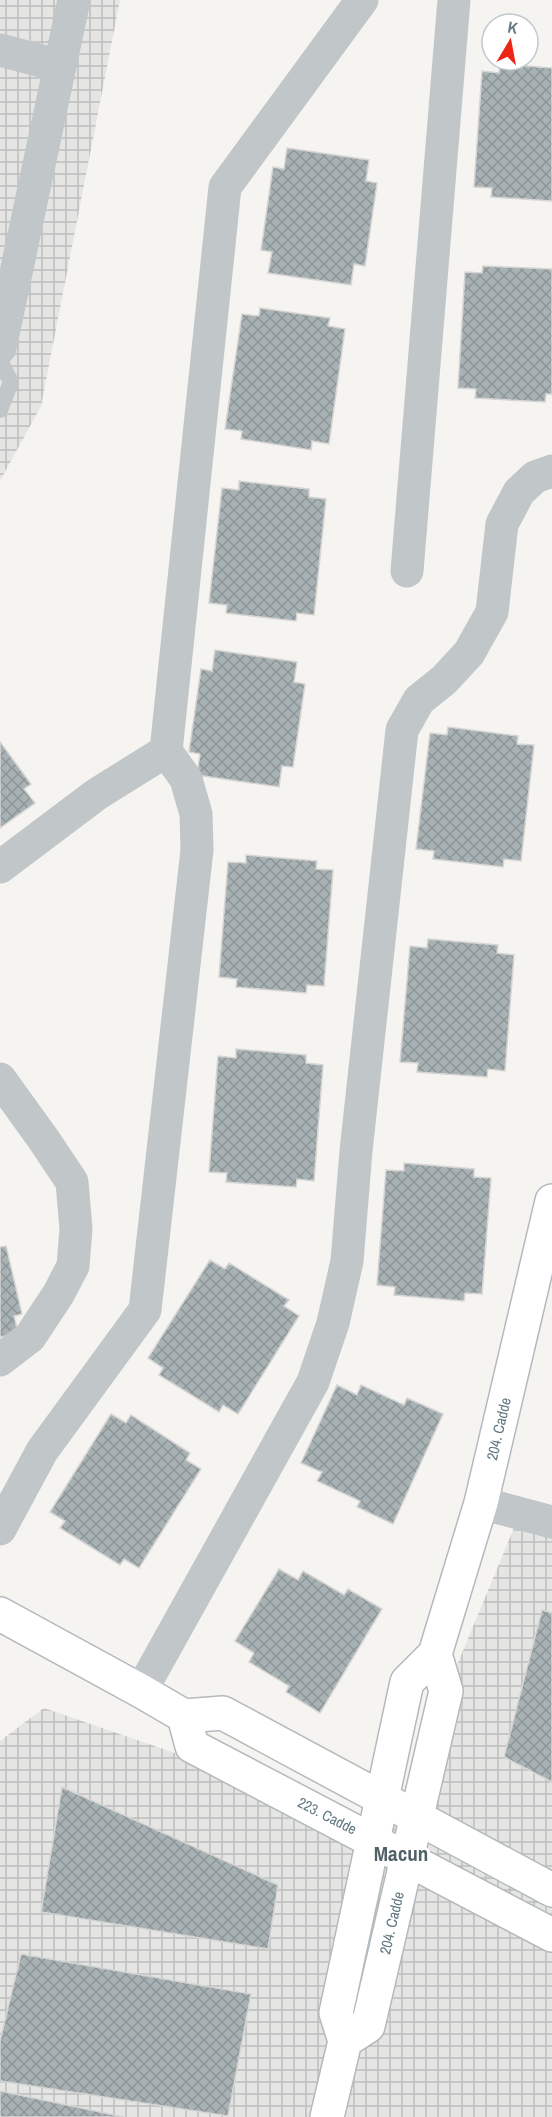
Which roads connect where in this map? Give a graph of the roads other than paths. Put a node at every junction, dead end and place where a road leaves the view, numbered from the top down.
1 (74, 0) edge
2 (362, 0) edge
3 (454, 0) edge
4 (0, 50) edge
5 (60, 66) junction
6 (0, 348) edge
7 (0, 360) edge
8 (0, 410) edge
9 (552, 471) edge
10 (407, 571) dead end
11 (166, 751) junction
12 (0, 867) edge
13 (0, 1079) edge
14 (552, 1201) edge
15 (0, 1360) edge
16 (482, 1503) junction
17 (552, 1522) edge
18 (0, 1529) edge
19 (0, 1614) edge
20 (435, 1654) junction
21 (141, 1691) junction
22 (184, 1716) junction
23 (382, 1798) junction
24 (416, 1817) junction
25 (373, 1840) junction
26 (406, 1858) junction
27 (552, 1890) edge
28 (552, 1935) edge
29 (345, 2041) junction
30 (327, 2117) edge

1 - 5 street
2 - 11 street
3 - 10 street
4 - 5 street
5 - 6 street
7 - 8 lane
9 - 21 street
11 - 12 street
11 - 18 street
13 - 15 street
14 - 16 street, 204. Cadde
16 - 17 street
16 - 20 street, 204. Cadde
19 - 21 street
20 - 23 street, 204. Cadde
20 - 24 street, 204. Cadde
21 - 22 street
22 - 23 street
22 - 25 street, 223. Cadde
23 - 24 street
23 - 25 street, 204. Cadde
24 - 26 street, 204. Cadde
24 - 27 street
25 - 26 street, 223. Cadde
25 - 29 street, 204. Cadde
26 - 28 street, 223. Cadde
26 - 29 street, 204. Cadde
29 - 30 street

